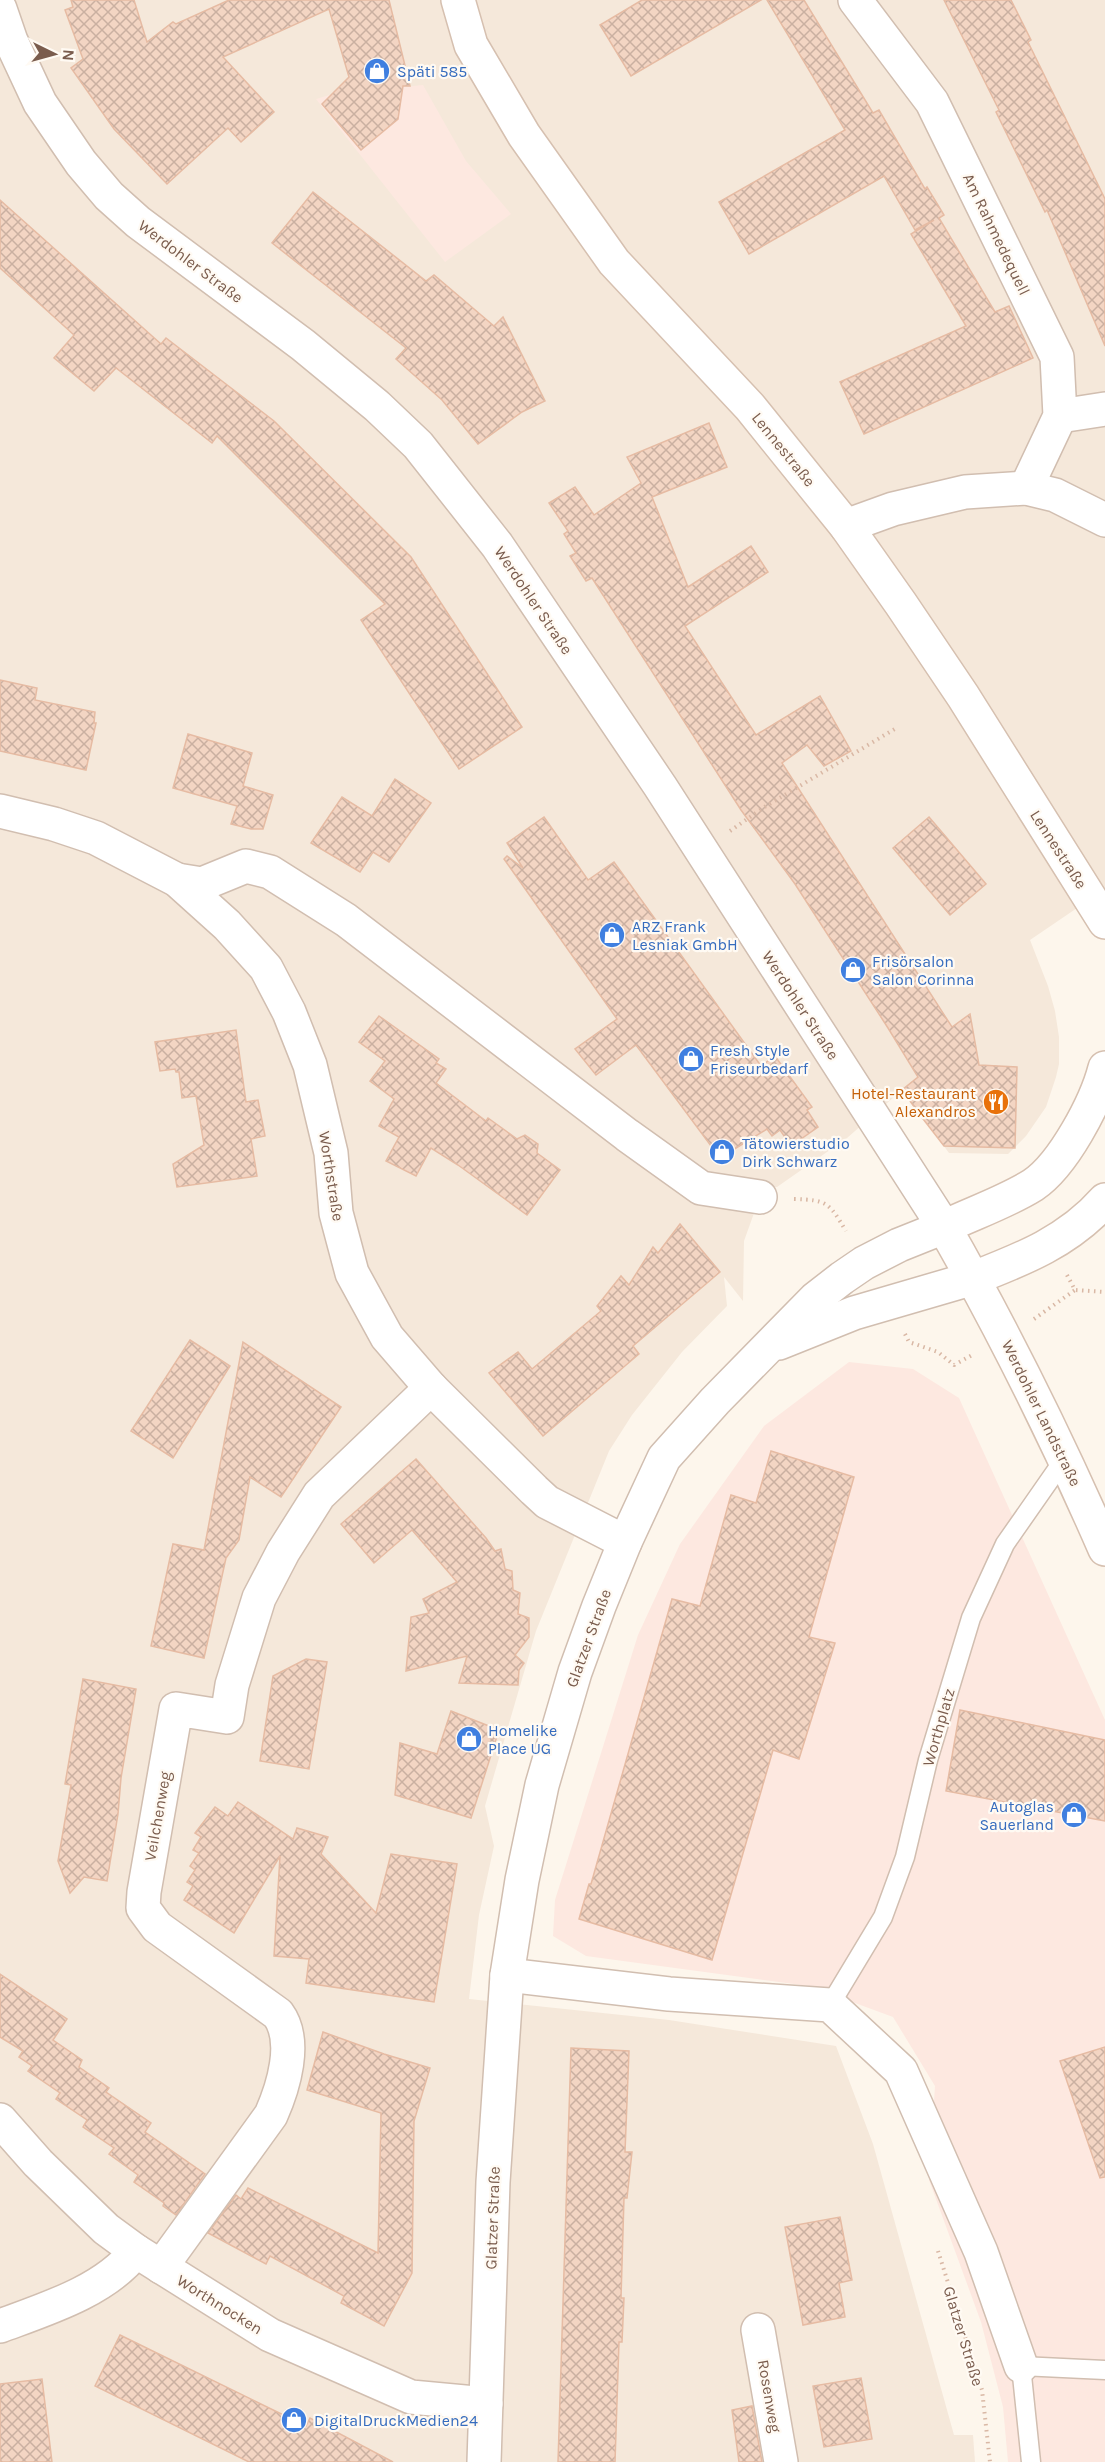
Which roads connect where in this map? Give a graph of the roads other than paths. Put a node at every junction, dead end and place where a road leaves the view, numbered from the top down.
1 (458, 0) edge
2 (855, 0) edge
3 (0, 9) edge
4 (1105, 409) edge
5 (1060, 416) junction
6 (1026, 488) junction
7 (1105, 520) edge
8 (846, 526) junction
9 (0, 811) edge
10 (177, 880) junction
11 (1103, 921) edge
12 (1105, 1068) edge
13 (760, 1197) road end
14 (1105, 1200) edge
15 (944, 1227) junction
16 (974, 1278) junction
17 (770, 1348) junction
18 (431, 1388) junction
19 (1065, 1458) junction
20 (625, 1542) junction
21 (1105, 1549) edge
22 (507, 1975) junction
23 (830, 2006) junction
24 (0, 2120) edge
25 (148, 2259) junction
26 (0, 2326) edge
27 (758, 2330) dead end
28 (1021, 2366) junction
29 (1105, 2370) edge
30 (486, 2404) junction
31 (484, 2462) edge
32 (781, 2462) edge
33 (1031, 2462) edge

1 - 8 street, Lennestraße
2 - 5 street, Am Rahmedequell
3 - 15 street, Werdohler Straße
4 - 5 street
5 - 6 street, Am Rahmedequell
6 - 7 street
6 - 8 street
8 - 11 street, Lennestraße
9 - 10 street, Worthstraße
10 - 13 street, Worthstraße
10 - 18 street, Worthstraße
12 - 15 street
14 - 16 street
15 - 16 street, Werdohler Straße
15 - 17 street, Glatzer Straße
16 - 17 street, Glatzer Straße
16 - 19 street, Werdohler Landstraße
17 - 20 street, Glatzer Straße
18 - 20 street, Worthstraße
18 - 25 street, Veilchenweg
19 - 21 street, Werdohler Landstraße
19 - 23 lane, Worthplatz
20 - 22 street, Glatzer Straße
22 - 23 street
22 - 30 street, Glatzer Straße
23 - 28 street
24 - 25 street, Worthnocken
25 - 26 street
25 - 30 street, Worthnocken
27 - 32 street, Rosenweg
28 - 29 lane
28 - 33 lane
30 - 31 street, Glatzer Straße

